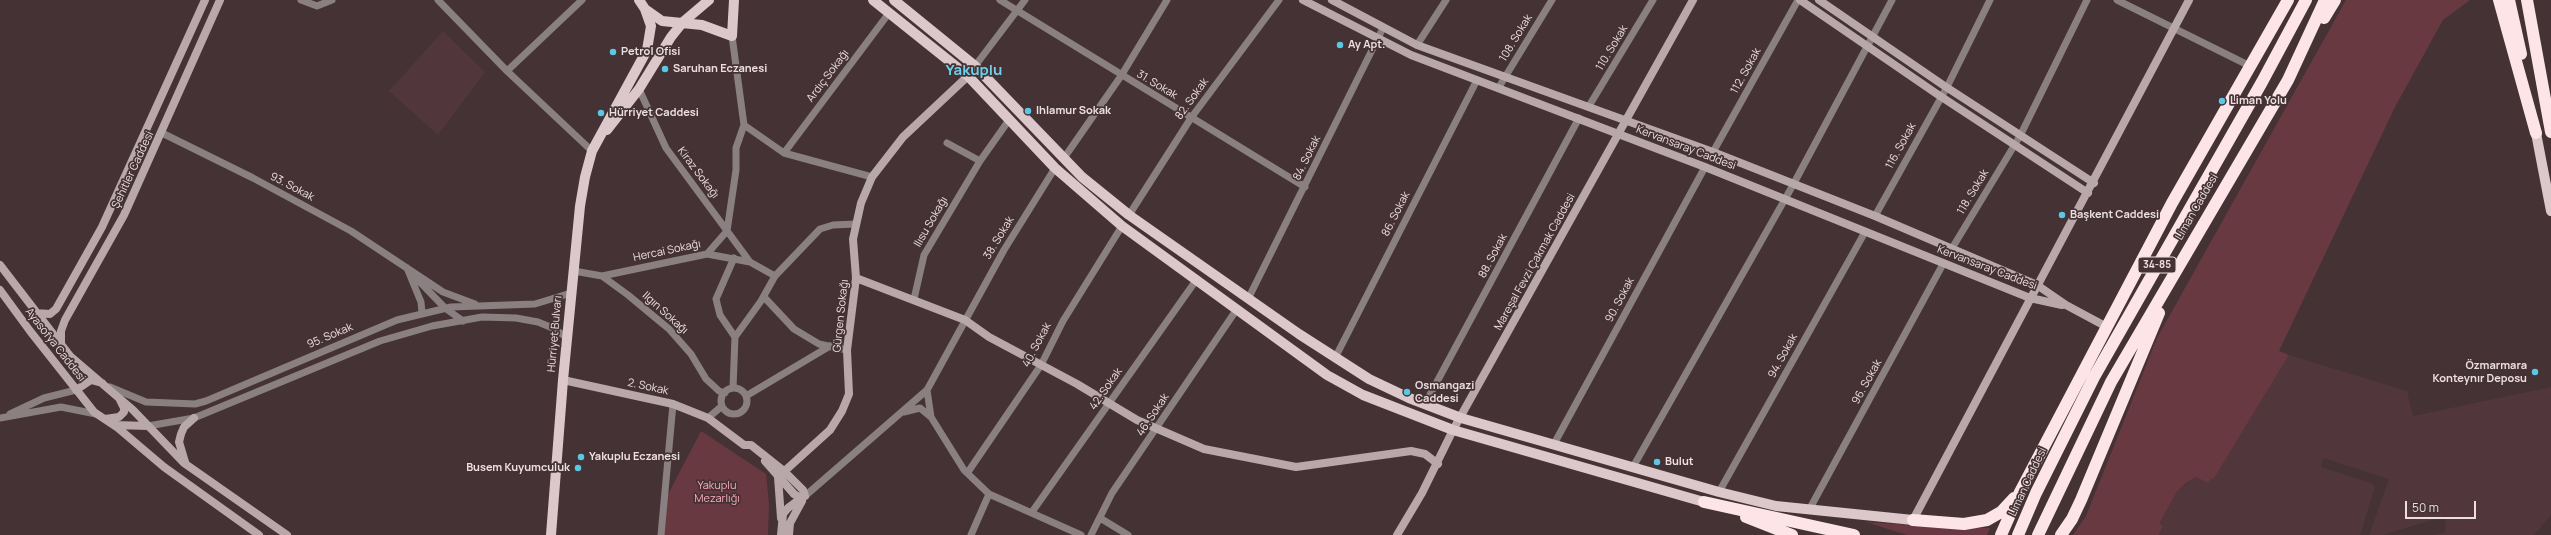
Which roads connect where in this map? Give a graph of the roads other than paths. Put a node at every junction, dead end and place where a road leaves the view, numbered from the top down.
1 (205, 0) edge
2 (220, 0) edge
3 (301, 0) edge
4 (332, 0) edge
5 (438, 0) edge
6 (582, 0) edge
7 (639, 0) edge
8 (709, 0) edge
9 (734, 0) edge
10 (872, 0) edge
11 (894, 0) edge
12 (1000, 0) edge
13 (1025, 0) edge
14 (1167, 0) edge
15 (1279, 0) edge
16 (1303, 0) edge
17 (1446, 0) edge
18 (1552, 0) edge
19 (1653, 0) edge
20 (1692, 0) edge
21 (1799, 0) edge
22 (1819, 0) edge
23 (1892, 0) edge
24 (1990, 0) edge
25 (2087, 0) edge
26 (2117, 0) edge
27 (2189, 0) edge
28 (2288, 0) edge
29 (2306, 0) edge
30 (2325, 0) edge
31 (2335, 0) edge
32 (2499, 0) edge
33 (2509, 0) edge
34 (2527, 0) edge
35 (1338, 1) edge
36 (645, 9) junction
37 (1018, 10) junction
38 (889, 13) junction
39 (683, 22) junction
40 (1383, 28) junction
41 (2175, 28) junction
42 (732, 36) junction
43 (1874, 38) junction
44 (1378, 39) junction
45 (186, 42) junction
46 (1418, 45) junction
47 (1869, 47) junction
48 (200, 48) junction
49 (638, 65) junction
50 (975, 66) junction
51 (2252, 67) junction
52 (507, 71) junction
53 (968, 76) junction
54 (1121, 76) junction
55 (1506, 76) junction
56 (1477, 80) junction
57 (2288, 80) junction
58 (1499, 87) junction
59 (1947, 87) junction
60 (639, 89) junction
61 (163, 92) junction
62 (177, 97) junction
63 (1941, 97) junction
64 (1589, 106) junction
65 (1191, 118) junction
66 (1579, 118) junction
67 (1009, 120) junction
68 (1626, 121) junction
69 (744, 126) junction
70 (162, 133) junction
71 (2536, 133) junction
72 (2551, 133) edge
73 (1618, 134) junction
74 (2020, 136) junction
75 (600, 139) junction
76 (947, 143) dead end
77 (2014, 145) junction
78 (592, 151) junction
79 (1713, 152) junction
80 (784, 153) junction
81 (1064, 158) junction
82 (980, 161) junction
83 (1704, 167) junction
84 (1055, 168) junction
85 (872, 177) junction
86 (2094, 183) junction
87 (1793, 185) junction
88 (1305, 187) junction
89 (2088, 193) junction
90 (1784, 200) junction
91 (2551, 211) edge
92 (1129, 215) junction
93 (1875, 216) junction
94 (856, 224) junction
95 (1122, 226) junction
96 (727, 231) junction
97 (2198, 231) junction
98 (1865, 232) junction
99 (1951, 250) junction
100 (707, 254) junction
101 (734, 258) junction
102 (84, 259) junction
103 (750, 262) junction
104 (96, 264) junction
105 (1943, 264) junction
106 (0, 265) edge
107 (407, 268) junction
108 (574, 271) junction
109 (602, 276) junction
110 (775, 276) junction
111 (856, 278) junction
112 (1197, 279) junction
113 (2037, 285) junction
114 (0, 290) edge
115 (571, 293) junction
116 (764, 297) junction
117 (1249, 297) junction
118 (2030, 298) junction
119 (914, 299) junction
120 (480, 306) junction
121 (2066, 306) junction
122 (445, 308) junction
123 (1237, 309) junction
124 (35, 313) junction
125 (422, 313) junction
126 (965, 320) junction
127 (462, 321) junction
128 (2107, 327) junction
129 (362, 334) junction
130 (735, 336) junction
131 (567, 338) junction
132 (61, 345) junction
133 (830, 346) junction
134 (366, 347) junction
135 (847, 350) junction
136 (1336, 358) junction
137 (1041, 365) junction
138 (563, 380) junction
139 (104, 384) junction
140 (733, 388) junction
141 (76, 390) junction
142 (927, 390) junction
143 (724, 393) junction
144 (116, 395) junction
145 (746, 396) junction
146 (673, 404) junction
147 (1110, 404) junction
148 (1426, 404) junction
149 (722, 406) junction
150 (95, 413) junction
151 (902, 413) junction
152 (932, 416) junction
153 (0, 418) edge
154 (194, 418) junction
155 (708, 418) junction
156 (1461, 418) junction
157 (104, 419) junction
158 (113, 425) junction
159 (148, 426) junction
160 (1157, 430) junction
161 (1453, 430) junction
162 (1554, 444) junction
163 (1438, 464) junction
164 (187, 466) junction
165 (1633, 467) junction
166 (968, 472) junction
167 (781, 474) junction
168 (1719, 492) junction
169 (2020, 492) junction
170 (989, 494) junction
171 (805, 496) junction
172 (1704, 502) junction
173 (1809, 510) junction
174 (1032, 512) junction
175 (1100, 518) junction
176 (1913, 520) junction
177 (781, 523) junction
178 (259, 535) edge
179 (287, 535) edge
180 (551, 535) edge
181 (661, 535) edge
182 (781, 535) edge
183 (789, 535) edge
184 (971, 535) edge
185 (1081, 535) edge
186 (1091, 535) edge
187 (1128, 535) edge
188 (1397, 535) edge
189 (1792, 535) edge
190 (1854, 535) edge
191 (2001, 535) edge
192 (2018, 535) edge
193 (2038, 535) edge
194 (2061, 535) edge

1 - 45 street, Şehitler Caddesi
2 - 48 street, Şehitler Caddesi
3 - 4 street
5 - 52 street
6 - 52 street
7 - 36 main road
8 - 39 main road, Hürriyet Bulvarı
9 - 42 main road
10 - 38 main road
11 - 50 main road
12 - 37 street, 31. Sokak
13 - 37 street
14 - 54 street
15 - 65 street, 82. Sokak
16 - 44 street, Kervansaray Caddesi
17 - 46 street
18 - 55 street, 108. Sokak
19 - 64 street, 110. Sokak
20 - 68 street, Mareşal Fevzi Çakmak Caddesi
21 - 47 street
21 - 79 street, 112. Sokak
22 - 43 street
23 - 43 street
24 - 59 street, 116. Sokak
25 - 74 street, 118. Sokak
26 - 41 street
27 - 41 street
28 - 51 highway
29 - 192 highway, Liman Caddesi / 34-85
30 - 57 highway, Liman Caddesi
31 - 57 highway
32 - 71 highway
33 - 71 highway
34 - 72 highway
35 - 40 street, Kervansaray Caddesi
36 - 39 main road
36 - 49 main road, Hürriyet Bulvarı
37 - 50 street
37 - 54 street, 31. Sokak
38 - 53 main road
38 - 80 street, Ardıç Sokağı
39 - 42 main road
39 - 60 main road, Hürriyet Bulvarı
40 - 44 street, 84. Sokak
40 - 46 street, Kervansaray Caddesi
41 - 51 street
41 - 86 street
42 - 69 street
43 - 47 street
43 - 59 street
44 - 56 street, Kervansaray Caddesi
44 - 88 street, 84. Sokak
45 - 48 street
45 - 61 street, Şehitler Caddesi
46 - 55 street, Kervansaray Caddesi
47 - 63 street
47 - 87 street
48 - 62 street, Şehitler Caddesi
49 - 60 main road
49 - 75 main road, Hürriyet Bulvarı
50 - 53 main road
50 - 81 main road
51 - 128 highway
52 - 78 street
53 - 67 main road
53 - 85 street, Gürgen Sokağı
54 - 65 street, 31. Sokak
54 - 81 street
55 - 58 street, 108. Sokak
55 - 64 street, Kervansaray Caddesi
56 - 58 street, Kervansaray Caddesi
56 - 136 street, 86. Sokak
57 - 97 highway, Liman Caddesi
58 - 66 street, Kervansaray Caddesi
59 - 63 street, 116. Sokak
59 - 74 street
60 - 75 main road, Hürriyet Bulvarı
60 - 96 street, Kiraz Sokağı
61 - 62 street
61 - 102 street, Şehitler Caddesi
62 - 70 street, Şehitler Caddesi
63 - 77 street
63 - 93 street, 116. Sokak
64 - 68 street, Kervansaray Caddesi
65 - 88 street, 31. Sokak
65 - 92 street, 82. Sokak
66 - 73 street, Kervansaray Caddesi
66 - 148 street, 88. Sokak
67 - 82 street, Ilısu Sokağı
67 - 84 main road
68 - 73 street, Mareşal Fevzi Çakmak Caddesi
68 - 79 street, Kervansaray Caddesi
69 - 80 street
69 - 96 street
70 - 104 street, Şehitler Caddesi
70 - 107 street, 93. Sokak
71 - 91 main road
73 - 83 street, Kervansaray Caddesi
73 - 156 street, Mareşal Fevzi Çakmak Caddesi
74 - 77 street, 118. Sokak
74 - 86 street
75 - 78 main road, Hürriyet Bulvarı
76 - 82 street
77 - 89 street
77 - 99 street, 118. Sokak
78 - 108 main road, Hürriyet Bulvarı
79 - 87 street, Kervansaray Caddesi
80 - 85 street
81 - 92 main road
82 - 119 street, Ilısu Sokağı
83 - 90 street, Kervansaray Caddesi
83 - 162 street, 90. Sokak
84 - 95 main road
84 - 126 street, 38. Sokak
85 - 94 street, Gürgen Sokağı
86 - 89 street
87 - 90 street
87 - 93 street, Kervansaray Caddesi
88 - 117 street, 84. Sokak
89 - 113 street
90 - 98 street, Kervansaray Caddesi
90 - 165 street
92 - 95 main road
92 - 117 main road
93 - 99 street, Kervansaray Caddesi
94 - 110 street
94 - 111 street, Gürgen Sokağı
95 - 112 main road
95 - 137 street, 40. Sokak
96 - 100 street, Hercai Sokağı
96 - 103 street, Kiraz Sokağı
97 - 193 highway, Liman Caddesi / 34-85
97 - 194 highway
98 - 105 street, Kervansaray Caddesi
98 - 168 street, 94. Sokak
99 - 113 street, Kervansaray Caddesi
100 - 101 street
100 - 109 street, Hercai Sokağı
101 - 103 street
101 - 130 street
102 - 104 street
102 - 124 street, Şehitler Caddesi
103 - 110 street
104 - 132 street, Şehitler Caddesi
105 - 118 street, Kervansaray Caddesi
105 - 173 street, 96. Sokak
106 - 124 street
107 - 120 street
107 - 122 street
107 - 125 street
108 - 109 street, Ilgın Sokağı
108 - 115 main road, Hürriyet Bulvarı
109 - 143 street, Ilgın Sokağı
110 - 116 street
111 - 119 street
111 - 135 street, Gürgen Sokağı
112 - 123 main road
112 - 147 street, 42. Sokak
113 - 118 street
113 - 121 street, Kervansaray Caddesi
114 - 141 street, Ayasofya Caddesi
115 - 120 street, 95. Sokak
115 - 131 main road, Hürriyet Bulvarı
116 - 130 street
116 - 133 street
117 - 123 main road
117 - 136 main road
118 - 121 street, Kervansaray Caddesi
118 - 176 street
119 - 126 street
120 - 122 street, 95. Sokak
121 - 128 street, Kervansaray Caddesi
122 - 125 street, 95. Sokak
122 - 127 street
123 - 160 street, 46. Sokak
123 - 161 main road
124 - 132 street
125 - 129 street, 95. Sokak
126 - 137 street
126 - 142 street, 38. Sokak
127 - 131 street
127 - 134 street
128 - 169 highway
129 - 134 street
129 - 139 street, 95. Sokak
130 - 140 street
131 - 138 main road, Hürriyet Bulvarı
132 - 139 street
133 - 135 street
133 - 145 street
134 - 154 street
135 - 167 street, Gürgen Sokağı
136 - 148 main road
137 - 147 street
137 - 166 street, 40. Sokak
138 - 146 street, 2. Sokak
138 - 180 main road, Hürriyet Bulvarı
139 - 141 street
139 - 144 street
140 - 143 street
140 - 145 street
141 - 150 street, Ayasofya Caddesi
141 - 153 street
142 - 151 street, 38. Sokak
142 - 152 street
143 - 149 street
144 - 157 street
144 - 159 street
145 - 149 street
146 - 155 street, 2. Sokak
146 - 181 street
147 - 160 street
147 - 174 street, 42. Sokak
148 - 156 main road
149 - 155 street
150 - 153 street
150 - 157 street, Ayasofya Caddesi
151 - 152 street
151 - 171 street, 38. Sokak
152 - 166 street
154 - 159 street
154 - 164 street
155 - 167 street, 2. Sokak
156 - 161 street, Mareşal Fevzi Çakmak Caddesi
156 - 162 main road
157 - 158 street, Ayasofya Caddesi
158 - 159 street
158 - 178 street, Ayasofya Caddesi
159 - 164 street
160 - 163 street
160 - 175 street, 46. Sokak
161 - 163 street, Mareşal Fevzi Çakmak Caddesi
161 - 172 main road
162 - 165 main road
163 - 188 street, Mareşal Fevzi Çakmak Caddesi
164 - 179 street
165 - 168 main road
166 - 170 street
167 - 171 street
167 - 177 street
168 - 173 main road
169 - 176 highway
169 - 191 highway
170 - 174 street
170 - 184 street
171 - 177 street
171 - 183 street
172 - 189 highway
172 - 190 highway
173 - 176 main road
174 - 185 street
175 - 186 street, 46. Sokak
175 - 187 street
177 - 182 street

